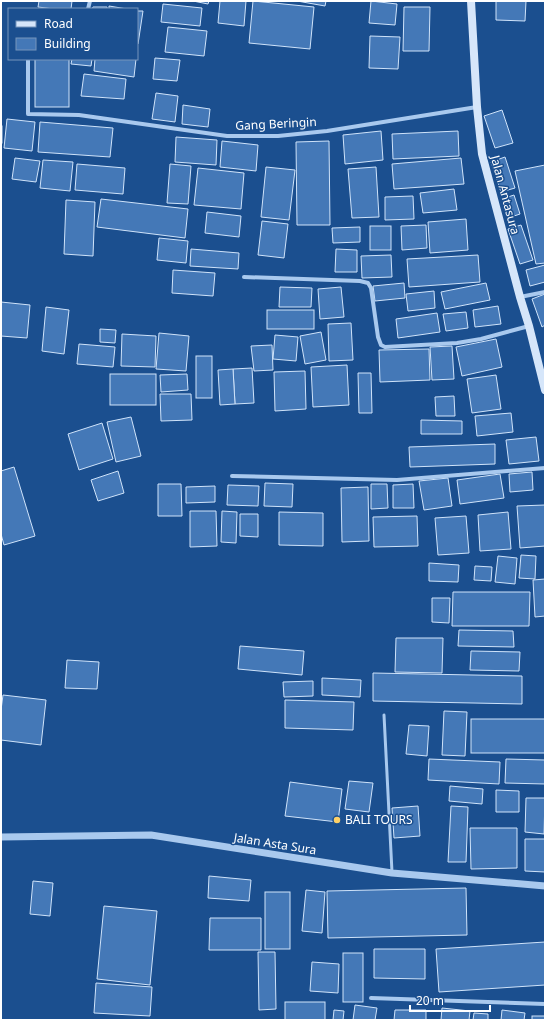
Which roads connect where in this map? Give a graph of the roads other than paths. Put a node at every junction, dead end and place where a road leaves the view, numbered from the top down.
1 (471, 1) edge
2 (28, 60) edge
3 (477, 107) junction
4 (244, 277) dead end
5 (545, 292) edge
6 (520, 297) junction
7 (529, 326) junction
8 (545, 390) edge
9 (545, 468) edge
10 (232, 476) dead end
11 (384, 715) dead end
12 (1, 837) edge
13 (392, 873) junction
14 (545, 886) edge
15 (371, 998) dead end
16 (545, 1004) edge

1 - 3 main road, Jalan Antasura
2 - 3 street, Gang Beringin
3 - 6 main road, Jalan Antasura
4 - 7 street
5 - 6 street
6 - 7 main road, Jalan Antasura
7 - 8 main road, Jalan Antasura
9 - 10 street
11 - 13 lane
12 - 13 street, Jalan Asta Sura
13 - 14 street, Jalan Asta Sura
15 - 16 street

